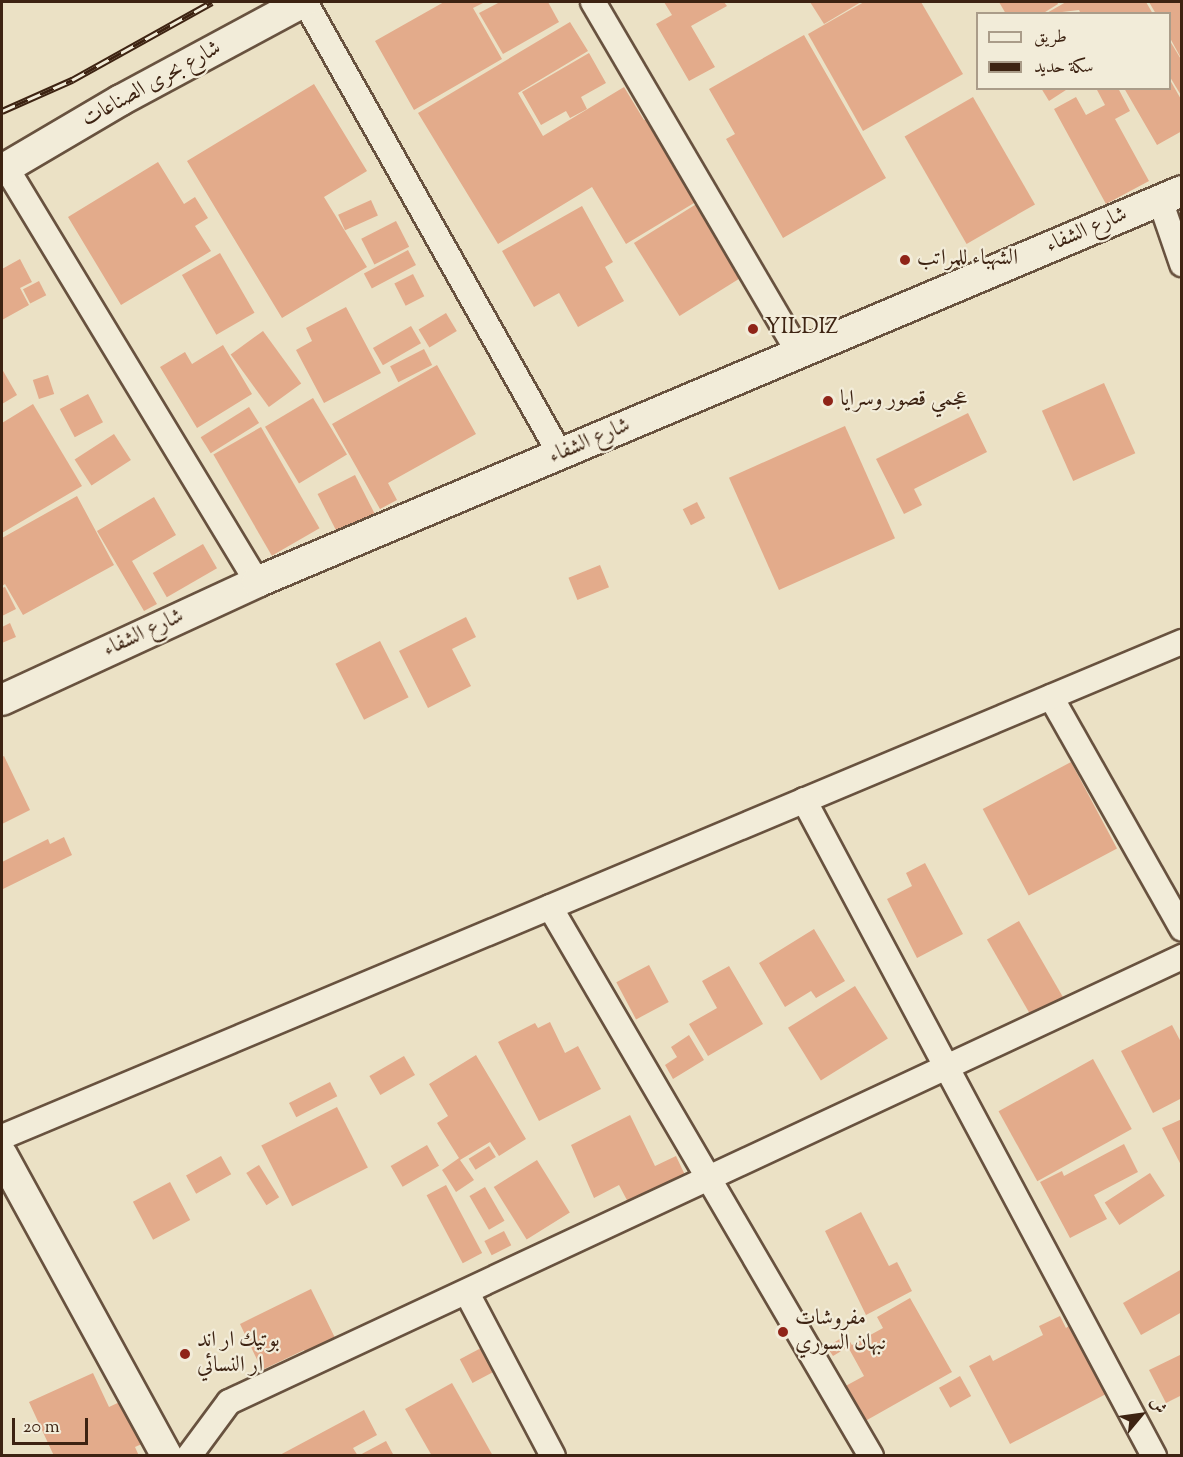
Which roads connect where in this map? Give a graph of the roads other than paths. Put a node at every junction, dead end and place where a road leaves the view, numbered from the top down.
1 (304, 2) edge
2 (593, 2) edge
3 (4, 170) edge
4 (1171, 196) edge
5 (1182, 264) edge
6 (799, 353) junction
7 (560, 454) junction
8 (257, 582) junction
9 (1182, 642) edge
10 (1051, 697) junction
11 (2, 700) edge
12 (804, 800) junction
13 (550, 907) junction
14 (1182, 929) edge
15 (1182, 957) edge
16 (947, 1067) junction
17 (2, 1137) edge
18 (5, 1168) edge
19 (707, 1180) junction
20 (467, 1293) junction
21 (167, 1455) edge
22 (189, 1455) edge
23 (553, 1455) edge
24 (871, 1455) edge
25 (1154, 1455) edge

1 - 3 street, شارع بحرى الصناعات
1 - 7 street
2 - 6 street
3 - 8 street
4 - 5 street
4 - 6 street, شارع الشفاء
6 - 7 street, شارع الشفاء
7 - 8 street, شارع الشفاء
8 - 11 street, شارع الشفاء
9 - 10 street
10 - 12 street
10 - 14 street
12 - 13 street
12 - 16 street
13 - 17 street
13 - 19 street
15 - 16 street
16 - 19 street
16 - 25 street
18 - 21 street
19 - 20 street
19 - 24 street
20 - 22 street
20 - 23 street

